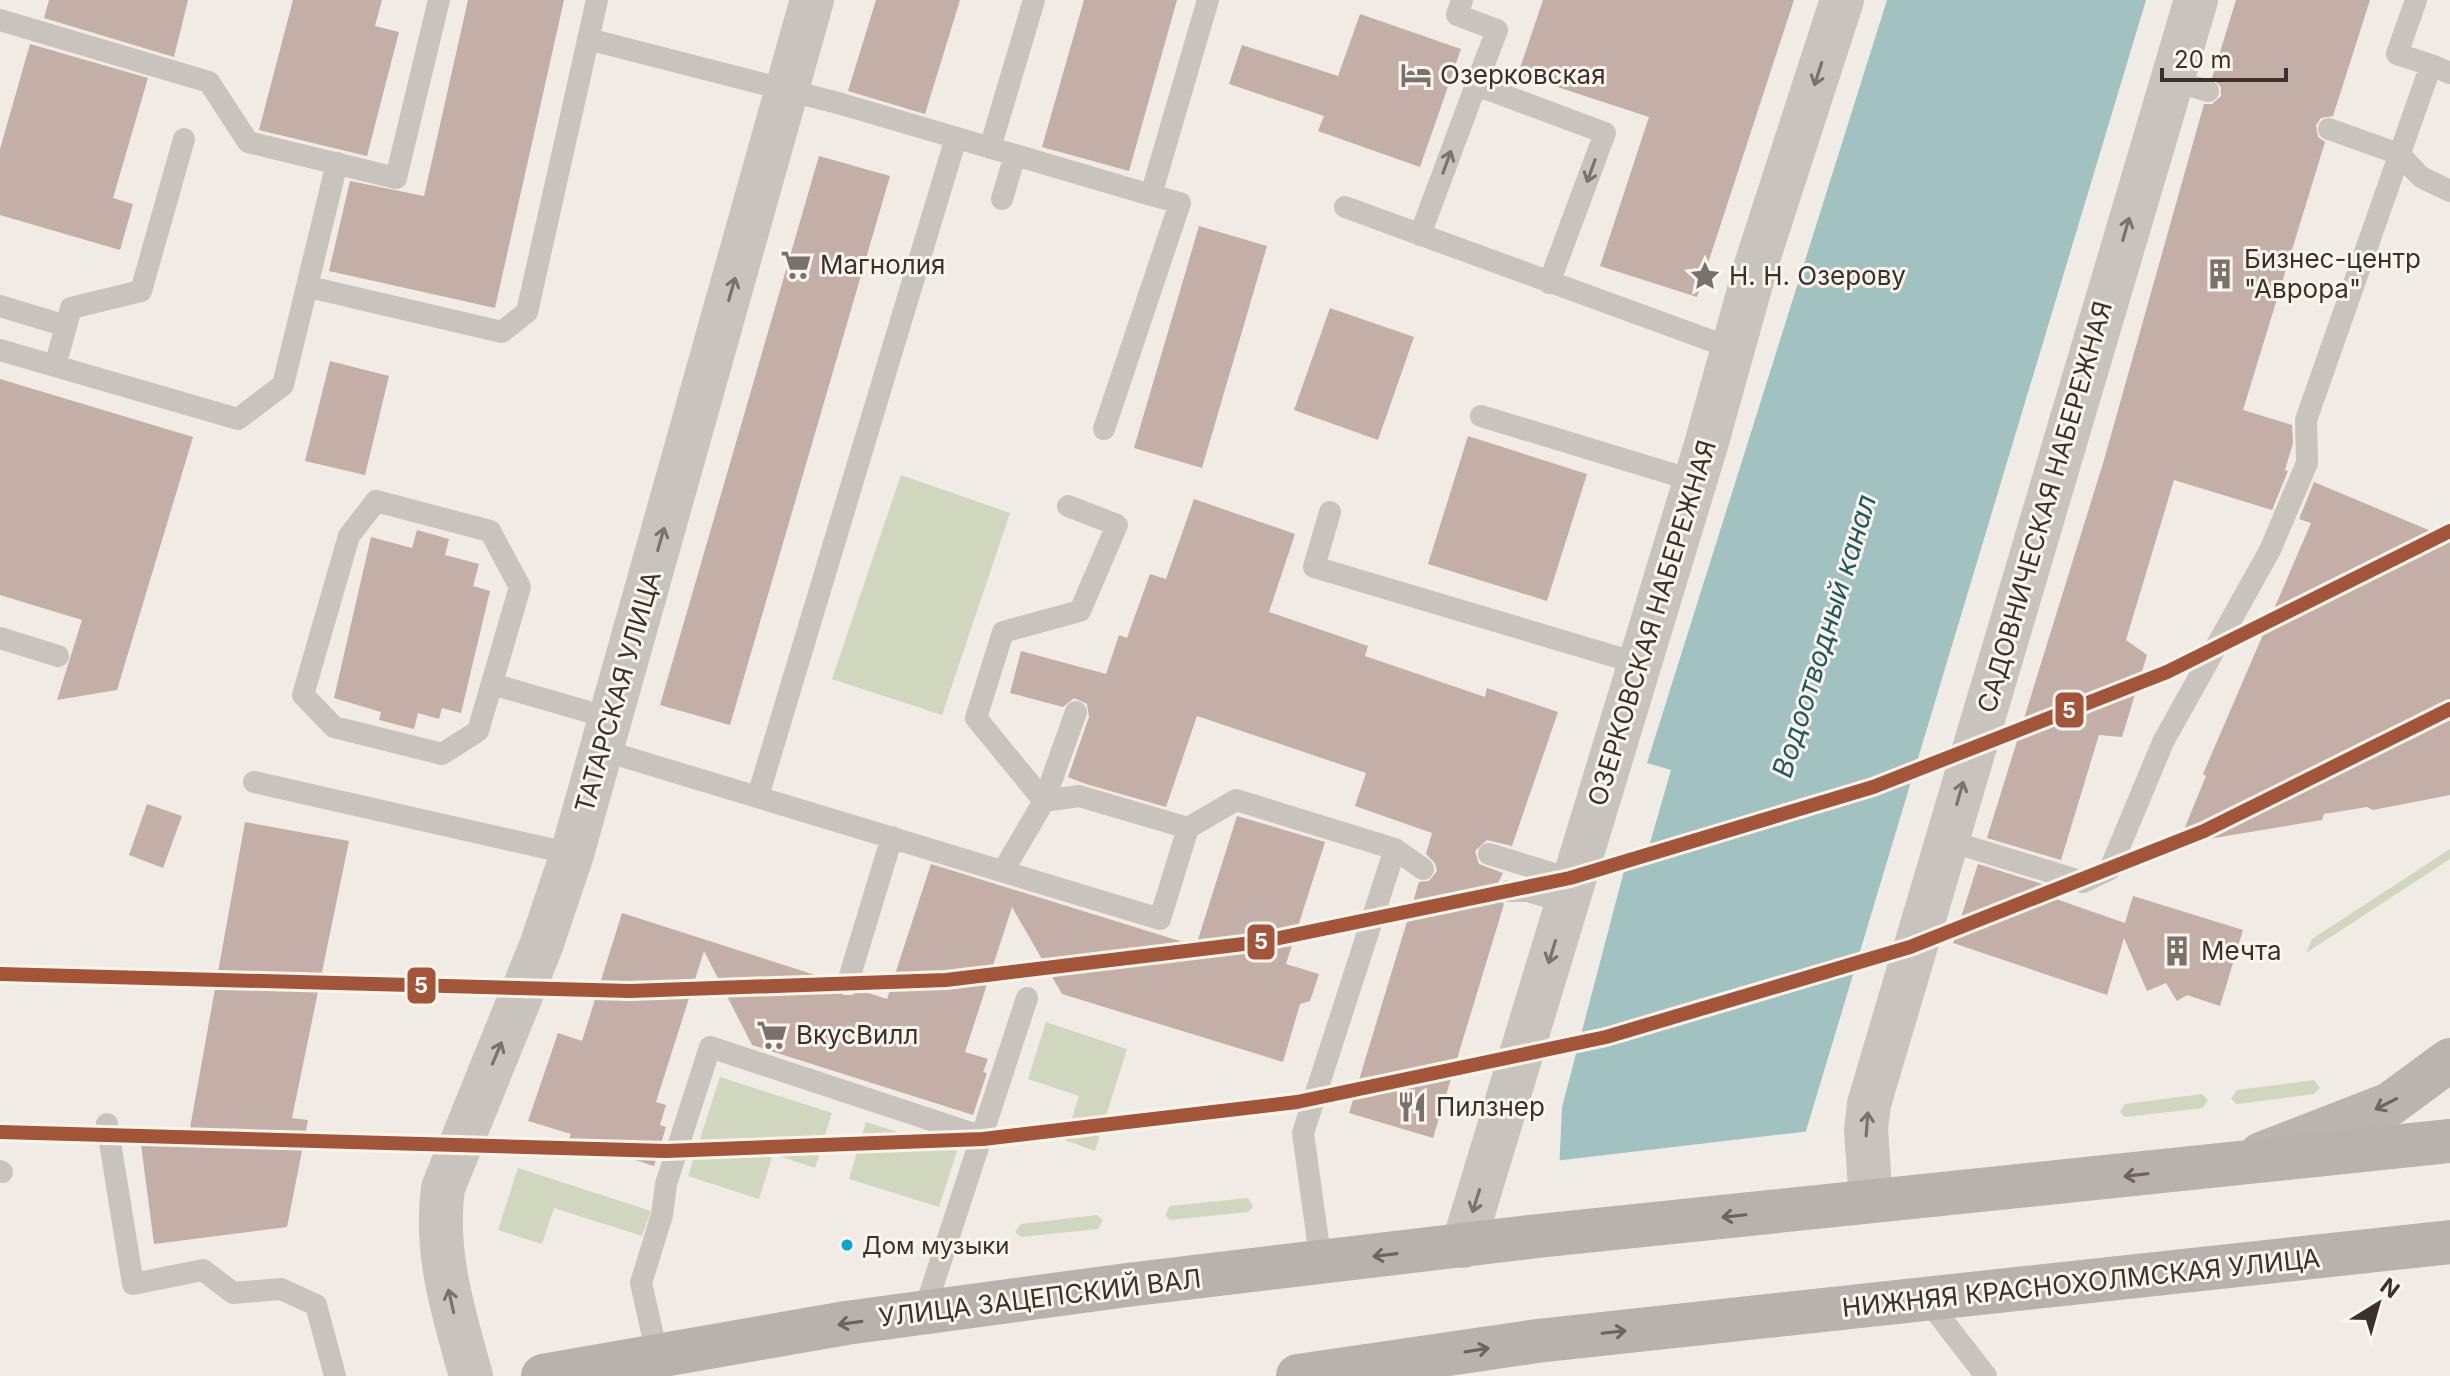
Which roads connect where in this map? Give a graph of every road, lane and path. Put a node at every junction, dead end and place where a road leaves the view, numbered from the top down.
1 (439, 0) edge
2 (597, 0) edge
3 (812, 0) edge
4 (1034, 0) edge
5 (1208, 0) edge
6 (1462, 0) edge
7 (1842, 0) edge
8 (2196, 0) edge
9 (2416, 0) edge
10 (0, 20) edge
11 (588, 39) junction
12 (2440, 69) edge
13 (1476, 85) junction
14 (788, 90) junction
15 (2329, 129) dead end
16 (956, 138) junction
17 (184, 139) dead end
18 (990, 148) junction
19 (2399, 154) junction
20 (1015, 155) junction
21 (337, 163) junction
22 (2450, 191) edge
23 (1151, 195) junction
24 (1002, 199) dead end
25 (1345, 207) dead end
26 (1420, 235) junction
27 (1549, 283) junction
28 (309, 287) junction
29 (0, 306) edge
30 (66, 326) junction
31 (1734, 349) junction
32 (0, 350) edge
33 (55, 366) junction
34 (1481, 416) dead end
35 (1104, 429) dead end
36 (1695, 481) junction
37 (1068, 506) dead end
38 (1330, 512) dead end
39 (0, 638) edge
40 (58, 656) dead end
41 (1640, 664) junction
42 (492, 684) junction
43 (1076, 712) dead end
44 (606, 734) junction
45 (254, 782) dead end
46 (758, 796) junction
47 (1044, 801) junction
48 (1188, 828) junction
49 (892, 837) junction
50 (1946, 840) junction
51 (1395, 849) junction
52 (572, 854) junction
53 (1489, 854) dead end
54 (1423, 869) dead end
55 (1003, 871) junction
56 (1508, 891) dead end
57 (1570, 892) junction
58 (848, 982) dead end
59 (1027, 998) dead end
60 (2450, 1060) edge
61 (107, 1124) dead end
62 (983, 1137) junction
63 (2450, 1141) edge
64 (2213, 1166) junction
65 (1871, 1201) junction
66 (2450, 1242) edge
67 (1463, 1246) junction
68 (2402, 1249) junction
69 (2450, 1260) edge
70 (1321, 1263) junction
71 (1927, 1300) junction
72 (924, 1312) junction
73 (657, 1354) junction
74 (1423, 1367) edge
75 (335, 1376) edge
76 (471, 1376) edge
77 (543, 1376) edge
78 (1298, 1376) edge
79 (1986, 1376) edge

1 - 21 lane
2 - 11 lane
3 - 14 street, ТАТАРСКАЯ УЛИЦА
4 - 18 lane
5 - 23 lane
6 - 13 lane
7 -> 31 street, ОЗЕРКОВСКАЯ НАБЕРЕЖНАЯ
50 -> 8 street, САДОВНИЧЕСКАЯ НАБЕРЕЖНАЯ
9 - 12 lane
10 - 21 lane
11 - 14 lane
11 - 28 lane
12 - 19 lane
26 -> 13 lane
13 -> 27 lane
14 - 16 lane
44 -> 14 street, ТАТАРСКАЯ УЛИЦА
15 - 19 lane
16 - 18 lane
16 - 46 lane
17 - 30 lane
18 - 20 lane
19 - 22 lane
19 - 50 lane
20 - 23 lane
20 - 24 lane
21 - 28 lane
23 - 35 lane
25 - 26 lane
26 - 27 lane
27 - 31 lane
28 - 33 lane
29 - 30 lane
30 - 33 lane
31 - 36 street, ОЗЕРКОВСКАЯ НАБЕРЕЖНАЯ
32 - 33 lane
34 - 36 lane
36 - 41 street, ОЗЕРКОВСКАЯ НАБЕРЕЖНАЯ
37 - 47 lane
38 - 41 lane
39 - 40 lane
41 - 57 street, ОЗЕРКОВСКАЯ НАБЕРЕЖНАЯ
42 - 42 lane
42 - 44 lane
43 - 47 lane
44 - 46 lane
44 - 52 street, ТАТАРСКАЯ УЛИЦА
45 - 52 lane
46 - 49 lane
47 - 48 lane
47 - 55 lane
48 - 51 lane
48 - 55 lane
49 - 55 lane
49 - 58 lane
65 -> 50 street, САДОВНИЧЕСКАЯ НАБЕРЕЖНАЯ
51 - 54 lane
51 - 70 lane
76 -> 52 street, ТАТАРСКАЯ УЛИЦА
53 - 57 lane
56 - 57 lane
57 -> 67 street, ОЗЕРКОВСКАЯ НАБЕРЕЖНАЯ
59 - 62 lane
60 -> 64 main road
61 - 75 lane
62 - 72 lane
62 - 73 lane
63 - 64 main road
64 -> 65 main road
65 -> 67 main road, УЛИЦА ЗАЦЕПСКИЙ ВАЛ
66 - 68 main road, НИЖНЯЯ КРАСНОХОЛМСКАЯ УЛИЦА
67 -> 70 main road, УЛИЦА ЗАЦЕПСКИЙ ВАЛ
68 - 69 main road
68 - 71 main road, НИЖНЯЯ КРАСНОХОЛМСКАЯ УЛИЦА
70 - 72 main road, УЛИЦА ЗАЦЕПСКИЙ ВАЛ
74 -> 71 main road, НИЖНЯЯ КРАСНОХОЛМСКАЯ УЛИЦА
71 - 79 lane
72 -> 73 main road, УЛИЦА ЗАЦЕПСКИЙ ВАЛ
73 - 77 main road, УЛИЦА ЗАЦЕПСКИЙ ВАЛ
74 - 78 main road

